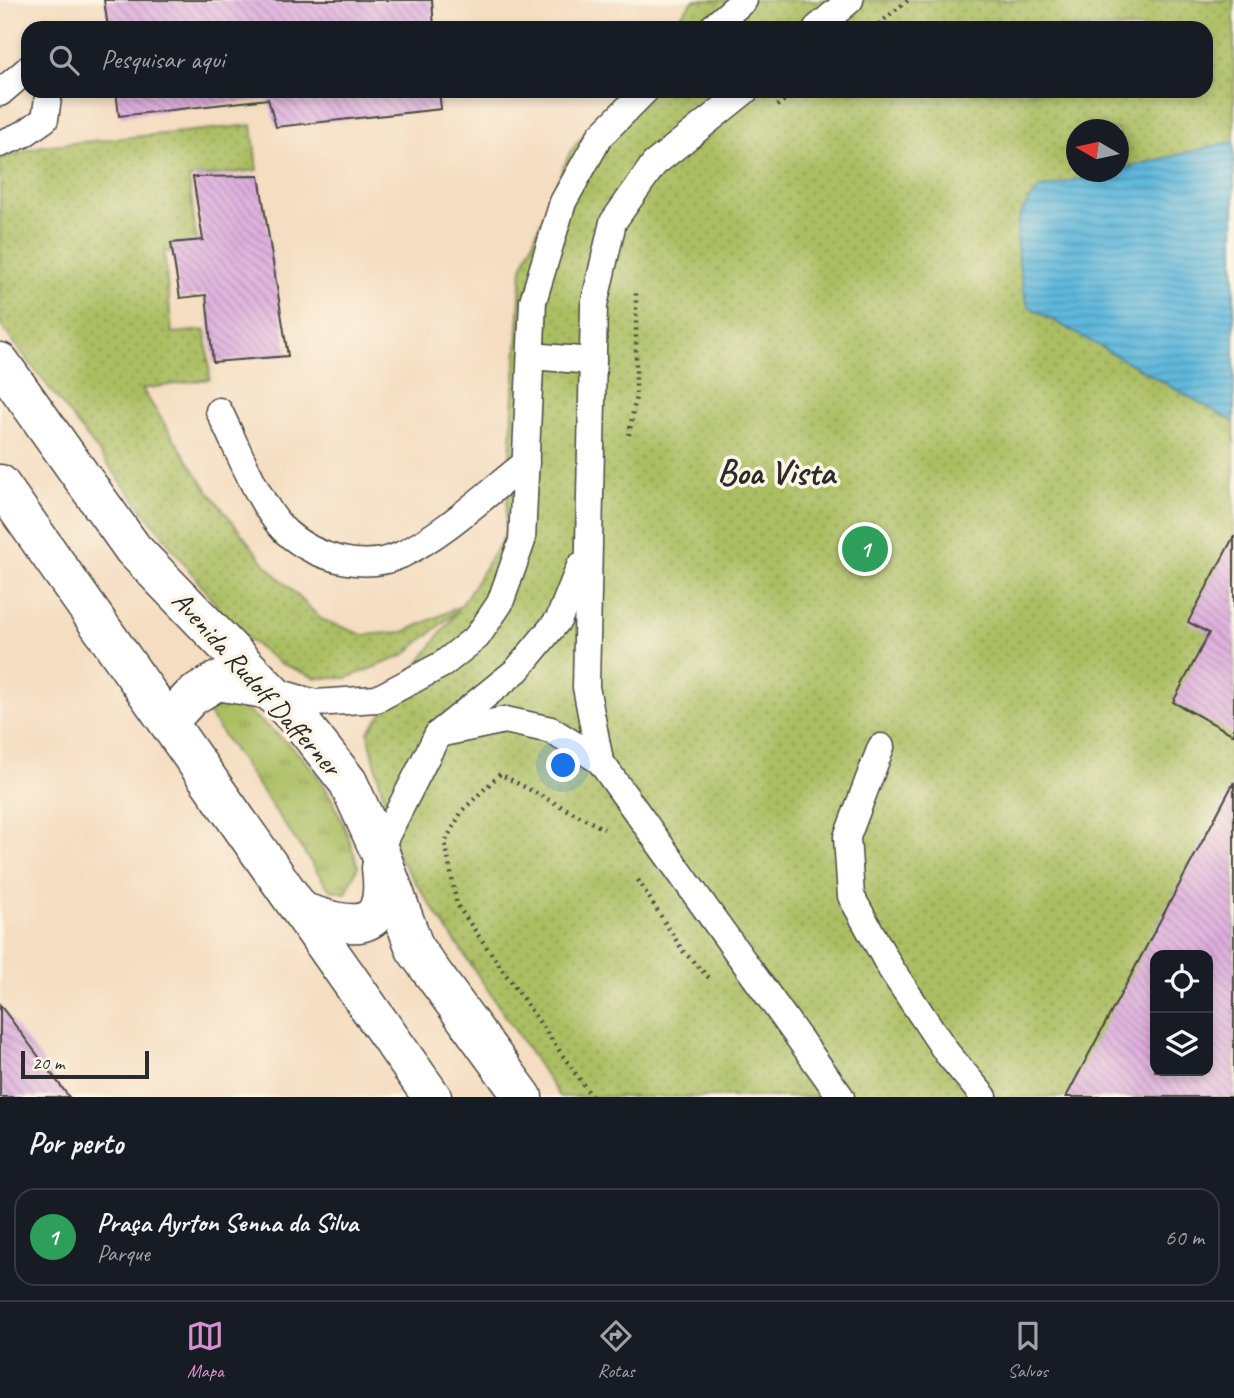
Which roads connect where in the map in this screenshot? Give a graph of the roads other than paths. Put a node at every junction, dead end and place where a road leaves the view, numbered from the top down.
1 (744, 0) edge
2 (850, 0) edge
3 (720, 21) edge
4 (825, 21) edge
5 (21, 75) edge
6 (0, 93) edge
7 (49, 98) edge
8 (638, 98) edge
9 (736, 98) edge
10 (0, 144) edge
11 (531, 356) junction
12 (593, 361) junction
13 (0, 362) edge
14 (219, 411) dead end
15 (526, 463) junction
16 (0, 484) edge
17 (587, 548) junction
18 (265, 689) junction
19 (168, 722) junction
20 (438, 734) junction
21 (881, 747) dead end
22 (600, 761) junction
23 (379, 850) junction
24 (301, 911) junction
25 (432, 1097) edge
26 (523, 1097) edge
27 (841, 1097) edge
28 (984, 1097) edge

1 - 3 lane
2 - 4 lane
5 - 6 lane
7 - 10 lane
8 - 11 lane
9 - 12 lane
11 - 12 lane
11 - 15 lane
12 - 17 lane
13 - 18 main road, Avenida Rudolf Dafferner
14 - 15 lane
15 - 18 lane
16 - 19 main road
17 - 20 lane
17 - 22 lane
18 - 19 main road
18 - 23 main road, Avenida Rudolf Dafferner
19 - 24 main road
20 - 22 lane
20 - 23 lane
21 - 28 lane
22 - 27 lane
23 - 24 main road
23 - 26 main road, Avenida Rudolf Dafferner
24 - 25 main road

